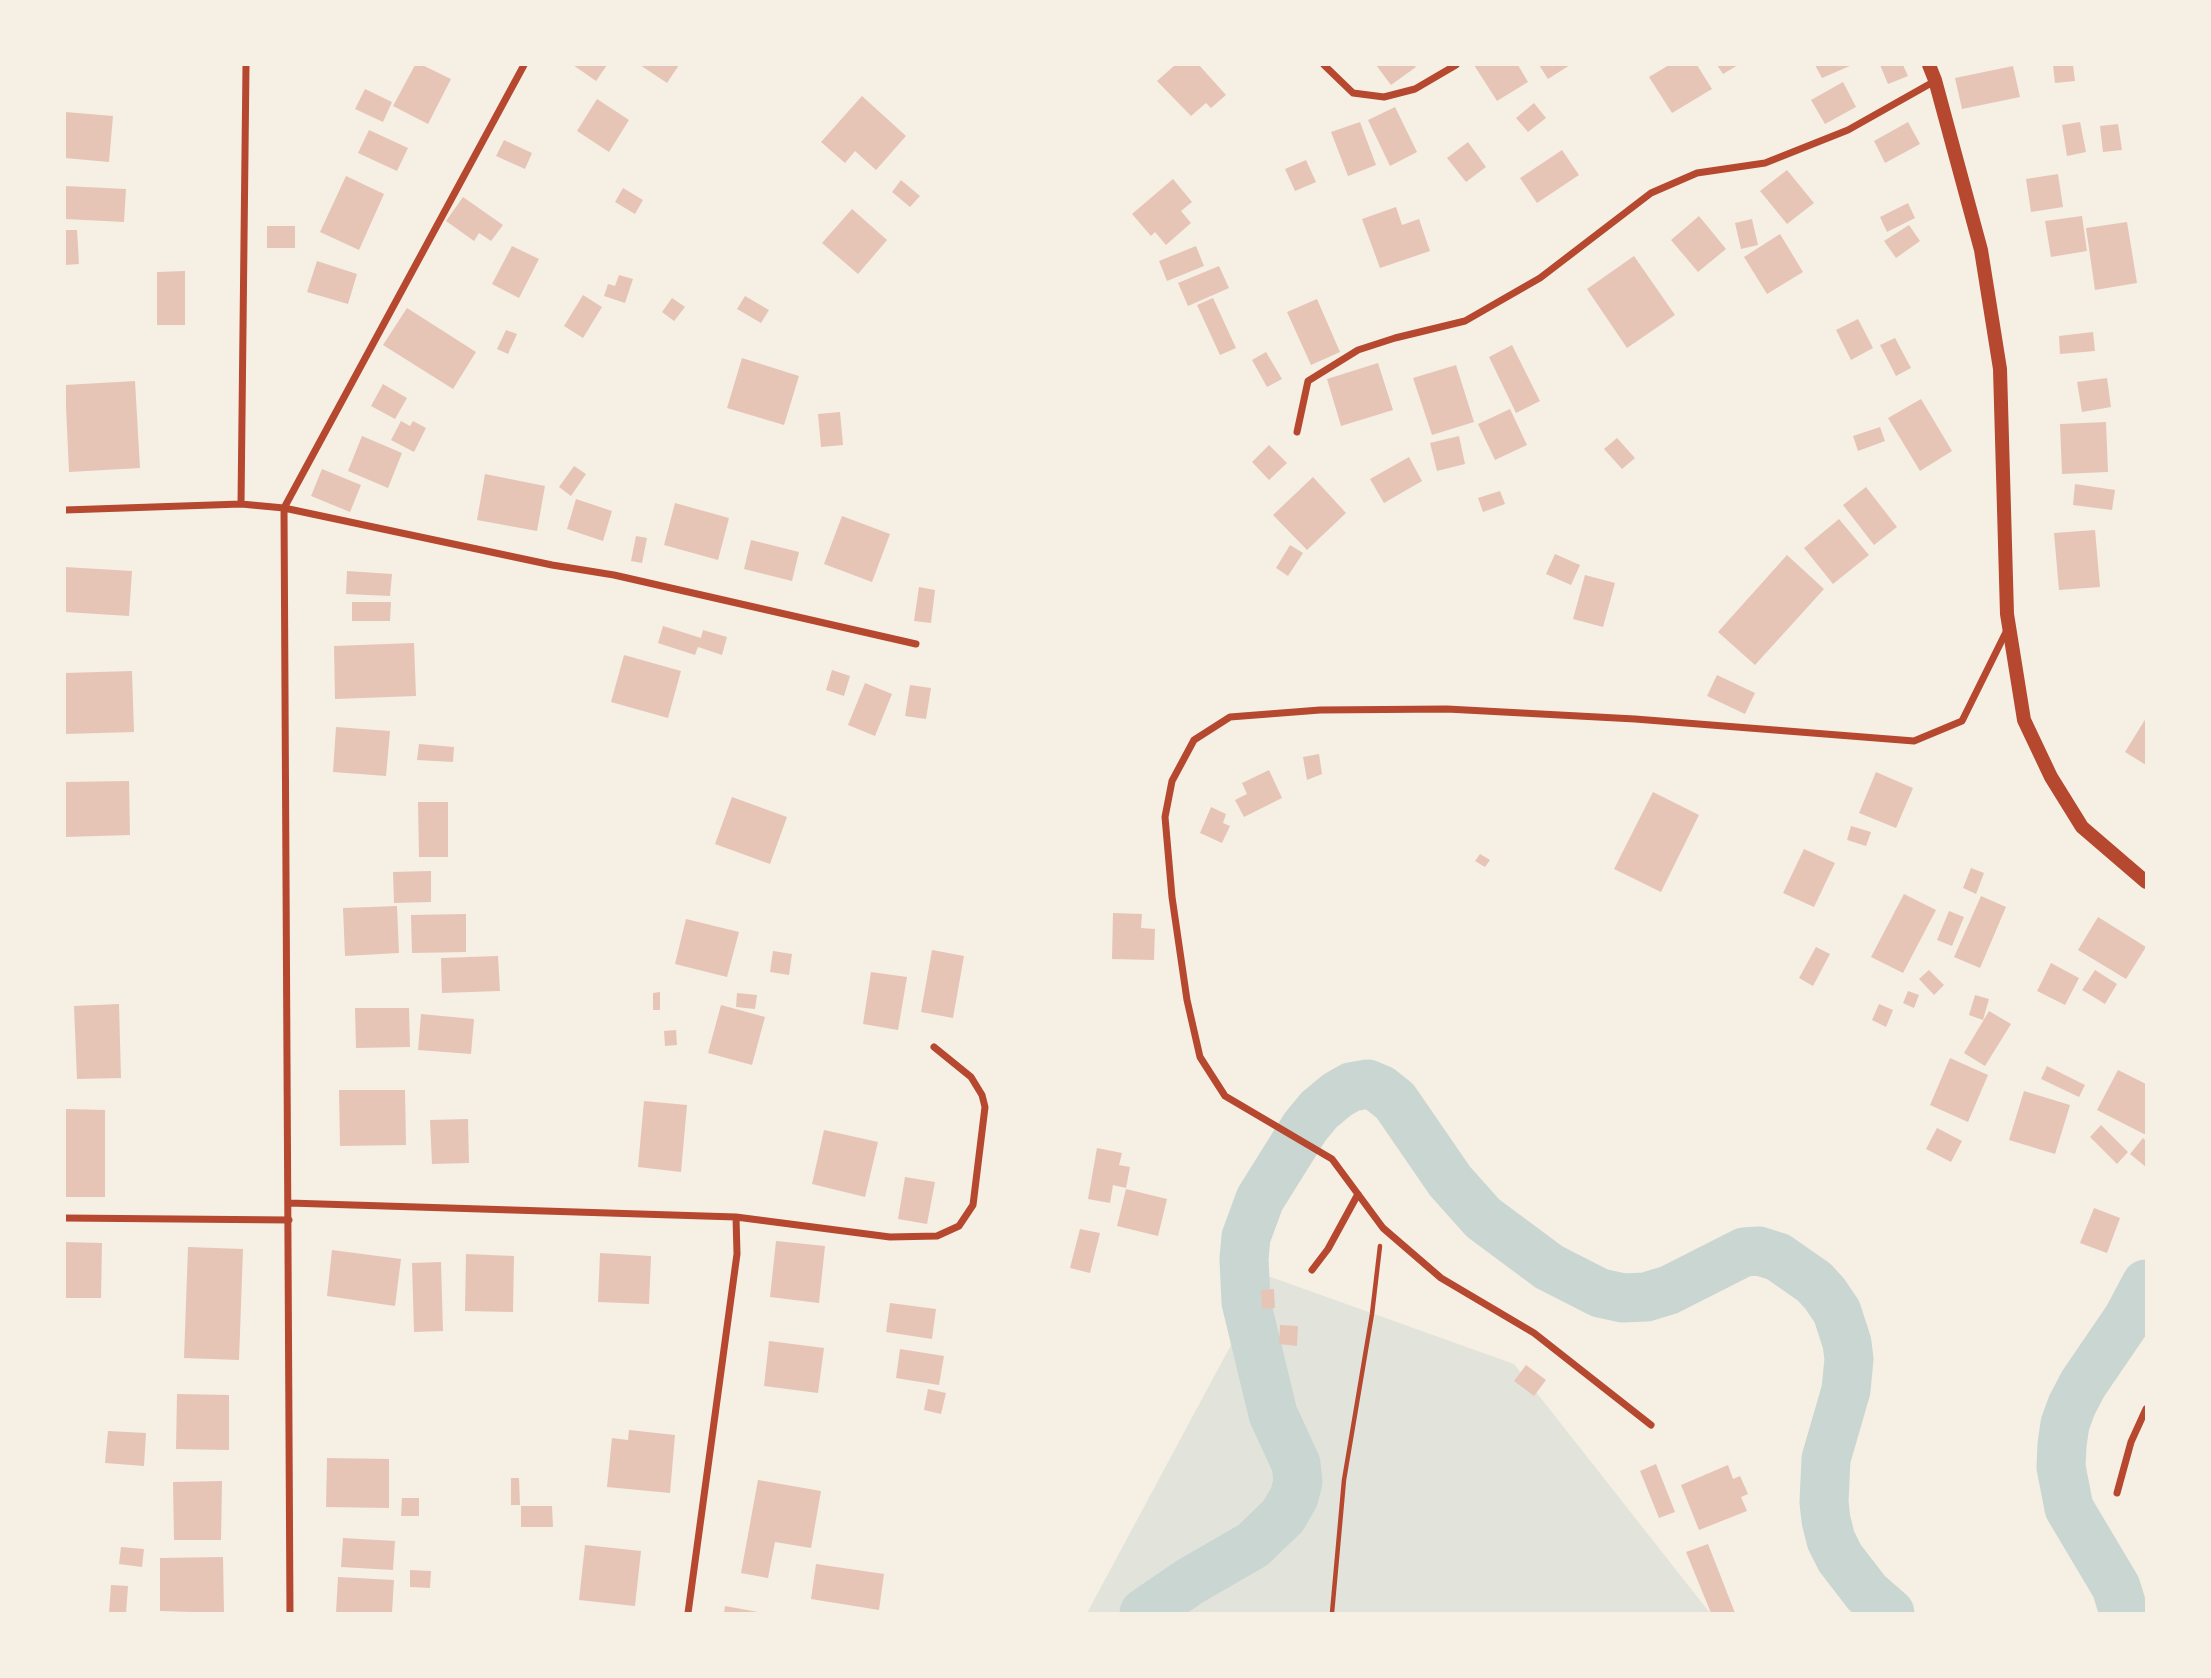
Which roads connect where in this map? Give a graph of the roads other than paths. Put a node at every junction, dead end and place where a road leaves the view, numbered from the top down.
1 (246, 65) edge
2 (523, 65) edge
3 (1324, 65) edge
4 (1456, 65) edge
5 (1929, 65) edge
6 (1935, 80) junction
7 (1297, 432) dead end
8 (241, 504) junction
9 (284, 509) junction
10 (65, 510) edge
11 (2009, 626) junction
12 (916, 644) dead end
13 (2146, 882) edge
14 (934, 1047) dead end
15 (1358, 1194) junction
16 (289, 1203) junction
17 (736, 1217) junction
18 (65, 1218) edge
19 (289, 1220) junction
20 (1312, 1270) dead end
21 (2146, 1409) edge
22 (1651, 1425) dead end
23 (2117, 1493) dead end
24 (290, 1613) edge
25 (688, 1613) edge

1 - 8 street
2 - 9 street
3 - 4 street
5 - 6 main road
6 - 7 street
6 - 11 main road
8 - 9 street
8 - 10 street
9 - 12 street
9 - 16 street
11 - 13 main road
11 - 15 street
14 - 17 street
15 - 20 street
15 - 22 street
16 - 17 street
16 - 19 street
17 - 25 street
18 - 19 street
19 - 24 street
21 - 23 street

